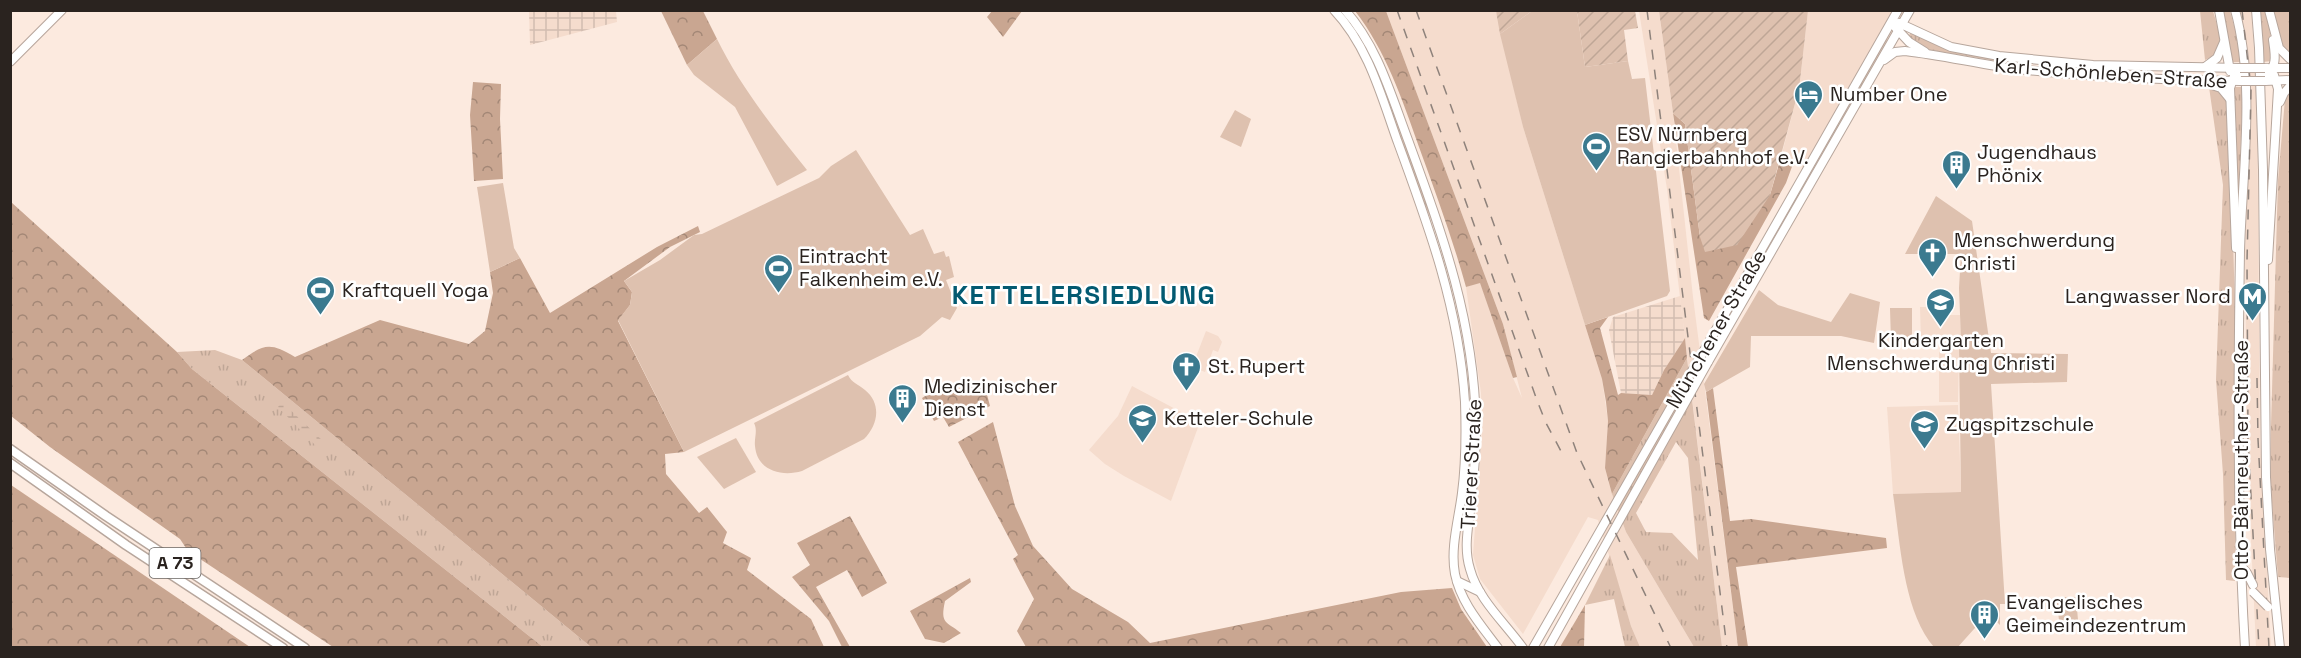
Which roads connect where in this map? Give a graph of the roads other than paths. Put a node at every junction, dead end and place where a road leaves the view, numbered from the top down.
1 (62, 10) edge
2 (1334, 10) edge
3 (1345, 10) edge
4 (1898, 10) edge
5 (1910, 10) edge
6 (2219, 10) edge
7 (2235, 10) edge
8 (2256, 10) edge
9 (2269, 10) edge
10 (1892, 22) junction
11 (1903, 23) junction
12 (2272, 29) junction
13 (1898, 31) junction
14 (2225, 40) junction
15 (1931, 55) junction
16 (2290, 59) edge
17 (10, 62) edge
18 (1878, 65) junction
19 (2202, 68) junction
20 (2229, 68) junction
21 (2290, 68) edge
22 (2266, 73) junction
23 (2237, 76) junction
24 (2195, 80) junction
25 (2290, 80) edge
26 (2277, 81) junction
27 (2290, 86) edge
28 (2230, 99) junction
29 (2277, 112) junction
30 (1431, 232) junction
31 (1442, 232) junction
32 (2264, 270) junction
33 (2240, 273) junction
34 (1459, 290) junction
35 (1449, 292) junction
36 (10, 448) edge
37 (10, 463) edge
38 (1460, 512) junction
39 (1469, 519) junction
40 (1467, 558) junction
41 (2241, 566) junction
42 (1457, 581) junction
43 (1481, 592) junction
44 (2278, 624) junction
45 (283, 648) edge
46 (305, 648) edge
47 (1498, 648) edge
48 (1523, 648) edge
49 (1533, 648) edge
50 (1548, 648) edge
51 (2245, 648) edge
52 (2280, 648) edge

1 - 17 main road
2 - 30 main road, Trierer Straße
3 - 31 main road, Trierer Straße
4 - 10 main road, Münchener Straße
5 - 11 main road, Münchener Straße
6 - 14 main road
7 - 33 main road, Otto-Bärnreuther-Straße
8 - 32 main road, Otto-Bärnreuther-Straße
9 - 12 main road
10 - 11 main road, Karl-Schönleben-Straße
10 - 13 main road, Karl-Schönleben-Straße
10 - 49 main road, Münchener Straße, bridge
11 - 13 main road, Münchener Straße
11 - 19 main road, Karl-Schönleben-Straße
12 - 16 main road
12 - 22 main road
13 - 15 main road, Karl-Schönleben-Straße
13 - 18 main road, Münchener Straße
14 - 19 main road
14 - 20 main road
15 - 18 main road, Karl-Schönleben-Straße
15 - 24 main road, Karl-Schönleben-Straße
18 - 50 main road, Münchener Straße, bridge
19 - 20 main road, Karl-Schönleben-Straße
20 - 23 main road, Karl-Schönleben-Straße
21 - 22 main road, Karl-Schönleben-Straße
22 - 23 main road, Karl-Schönleben-Straße, bridge
22 - 23 main road, Karl-Schönleben-Straße, bridge
22 - 26 main road, Karl-Schönleben-Straße
23 - 24 main road, Karl-Schönleben-Straße
23 - 28 main road, Otto-Bärnreuther-Straße
24 - 28 main road
25 - 26 main road, Karl-Schönleben-Straße
26 - 29 main road, Otto-Bärnreuther-Straße
27 - 29 main road, Otto-Bärnreuther-Straße
28 - 33 main road, Otto-Bärnreuther-Straße
29 - 32 main road, Otto-Bärnreuther-Straße
30 - 31 main road
30 - 35 main road, Trierer Straße
31 - 34 main road, Trierer Straße
32 - 44 main road, Otto-Bärnreuther-Straße
33 - 41 main road, Otto-Bärnreuther-Straße
34 - 35 main road
34 - 39 main road, Trierer Straße
35 - 38 main road, Trierer Straße
36 - 46 highway, A 73
37 - 45 highway, A 73
38 - 39 main road
38 - 42 main road, Trierer Straße
39 - 40 main road, Trierer Straße
40 - 42 main road
40 - 43 main road, Trierer Straße
41 - 44 main road
41 - 51 main road, Otto-Bärnreuther-Straße
42 - 43 main road
42 - 47 main road, Trierer Straße
43 - 48 main road, Trierer Straße
44 - 52 main road, Otto-Bärnreuther-Straße

